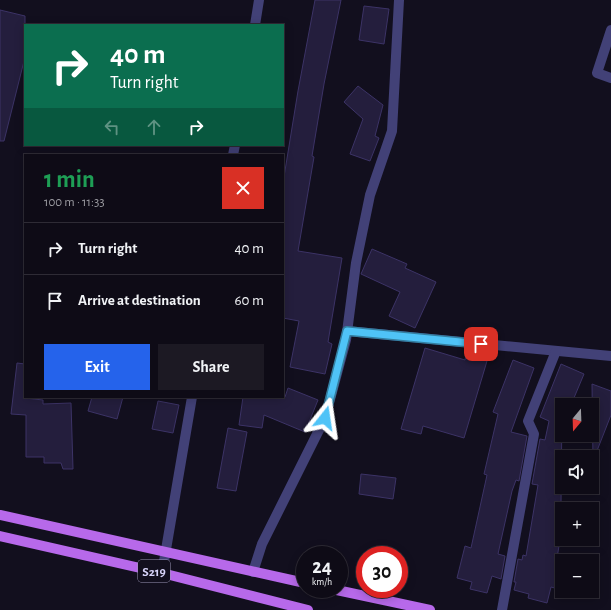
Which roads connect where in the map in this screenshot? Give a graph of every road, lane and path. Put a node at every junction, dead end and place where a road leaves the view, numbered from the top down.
1 (259, 0) edge
2 (399, 0) edge
3 (255, 24) edge
4 (611, 30) edge
5 (611, 78) edge
6 (347, 331) junction
7 (556, 351) junction
8 (611, 356) edge
9 (192, 398) edge
10 (0, 515) edge
11 (0, 536) edge
12 (166, 553) junction
13 (253, 572) junction
14 (162, 573) junction
15 (296, 581) edge
16 (348, 592) edge
17 (308, 610) edge
18 (430, 610) edge
19 (502, 610) edge

1 - 3 street
2 - 6 street
4 - 5 street
6 - 7 street
6 - 13 street
7 - 8 street
7 - 19 street
9 - 12 street
10 - 12 main road, S219
11 - 14 main road, S219
12 - 13 main road, S219
12 - 14 street
13 - 15 main road, S219
14 - 17 main road, S219
16 - 18 main road

